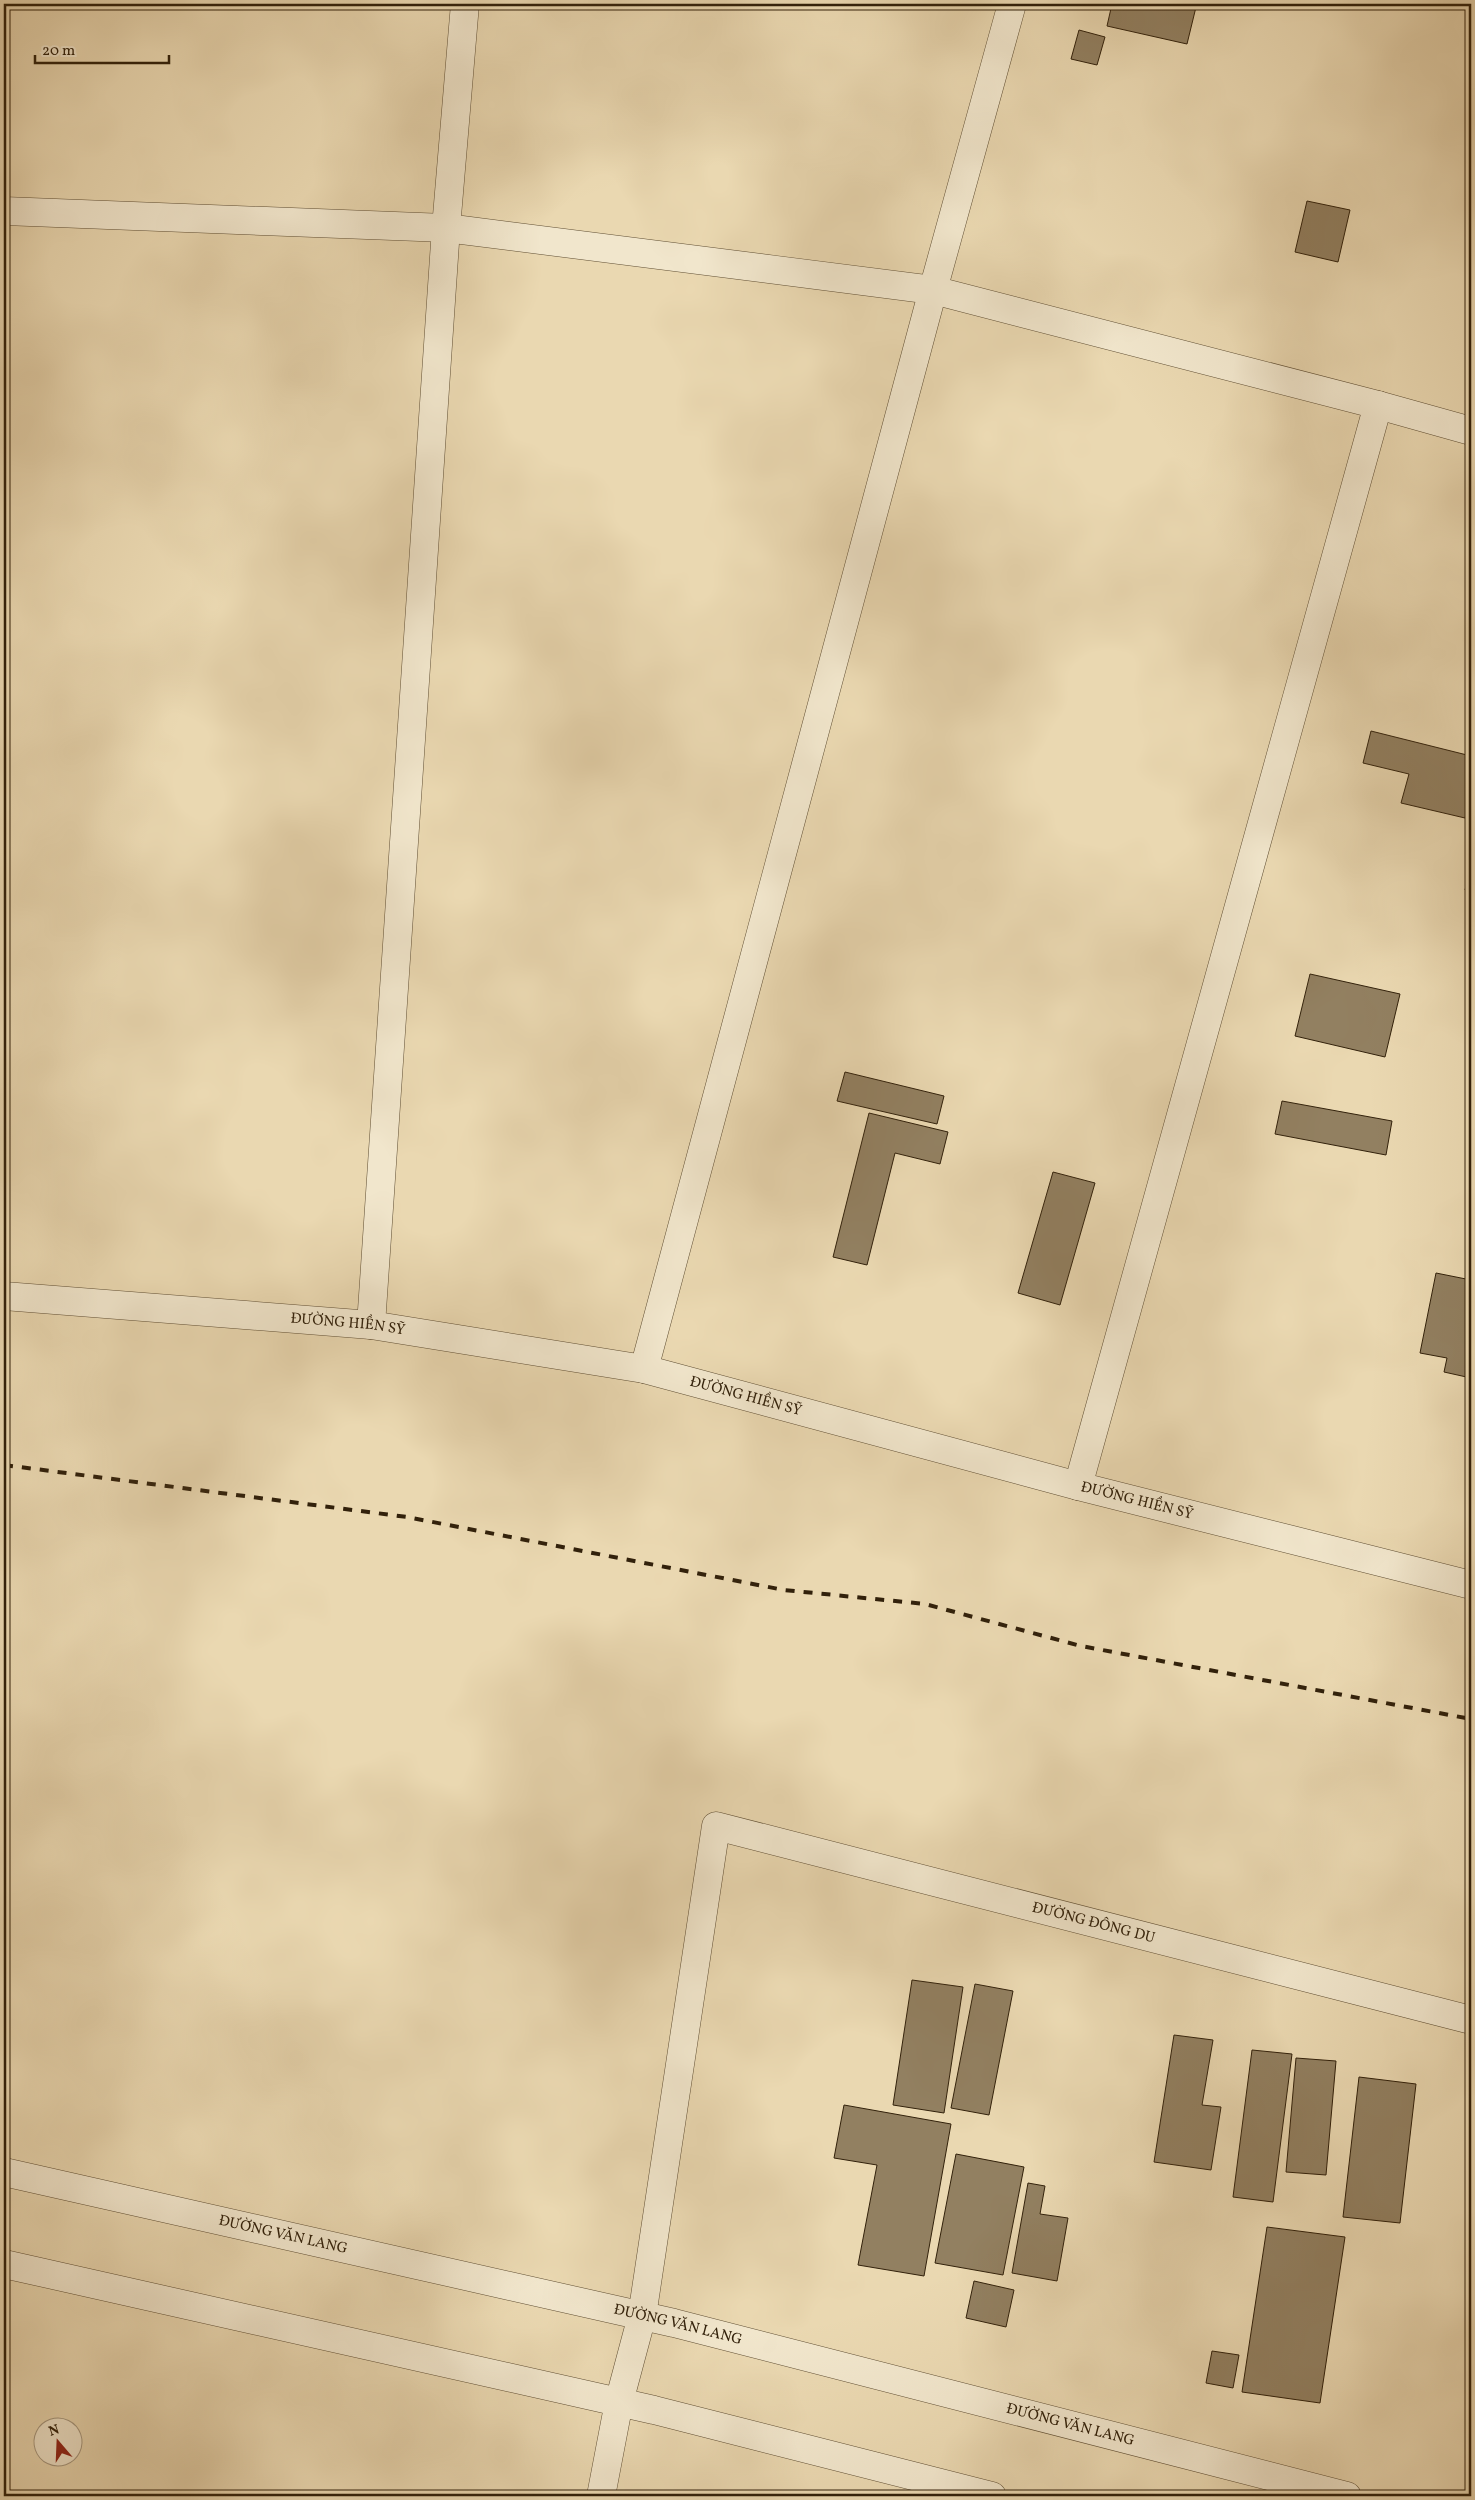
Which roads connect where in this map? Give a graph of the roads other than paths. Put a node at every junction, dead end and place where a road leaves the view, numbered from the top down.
1 (465, 4) edge
2 (1012, 4) edge
3 (4, 211) edge
4 (446, 228) junction
5 (933, 290) junction
6 (1378, 405) junction
7 (1471, 431) edge
8 (4, 1296) edge
9 (371, 1325) junction
10 (644, 1369) junction
11 (1078, 1486) junction
12 (1471, 1585) edge
13 (1471, 2020) edge
14 (4, 2172) edge
15 (4, 2264) edge
16 (642, 2316) junction
17 (618, 2402) junction
18 (601, 2496) edge
19 (992, 2496) edge
20 (1347, 2496) edge

1 - 4 street
2 - 5 street
3 - 4 street
4 - 5 street
4 - 9 street
5 - 6 street
5 - 10 street
6 - 7 street
6 - 11 street
8 - 9 street, ĐƯỜNG HIỀN SỸ
9 - 10 street, ĐƯỜNG HIỀN SỸ
10 - 11 street, ĐƯỜNG HIỀN SỸ
11 - 12 street, ĐƯỜNG HIỀN SỸ
13 - 16 street, ĐƯỜNG ĐÔNG DU
14 - 16 street, ĐƯỜNG VĂN LANG
15 - 17 street
16 - 17 street
16 - 20 street, ĐƯỜNG VĂN LANG
17 - 18 street
17 - 19 street

